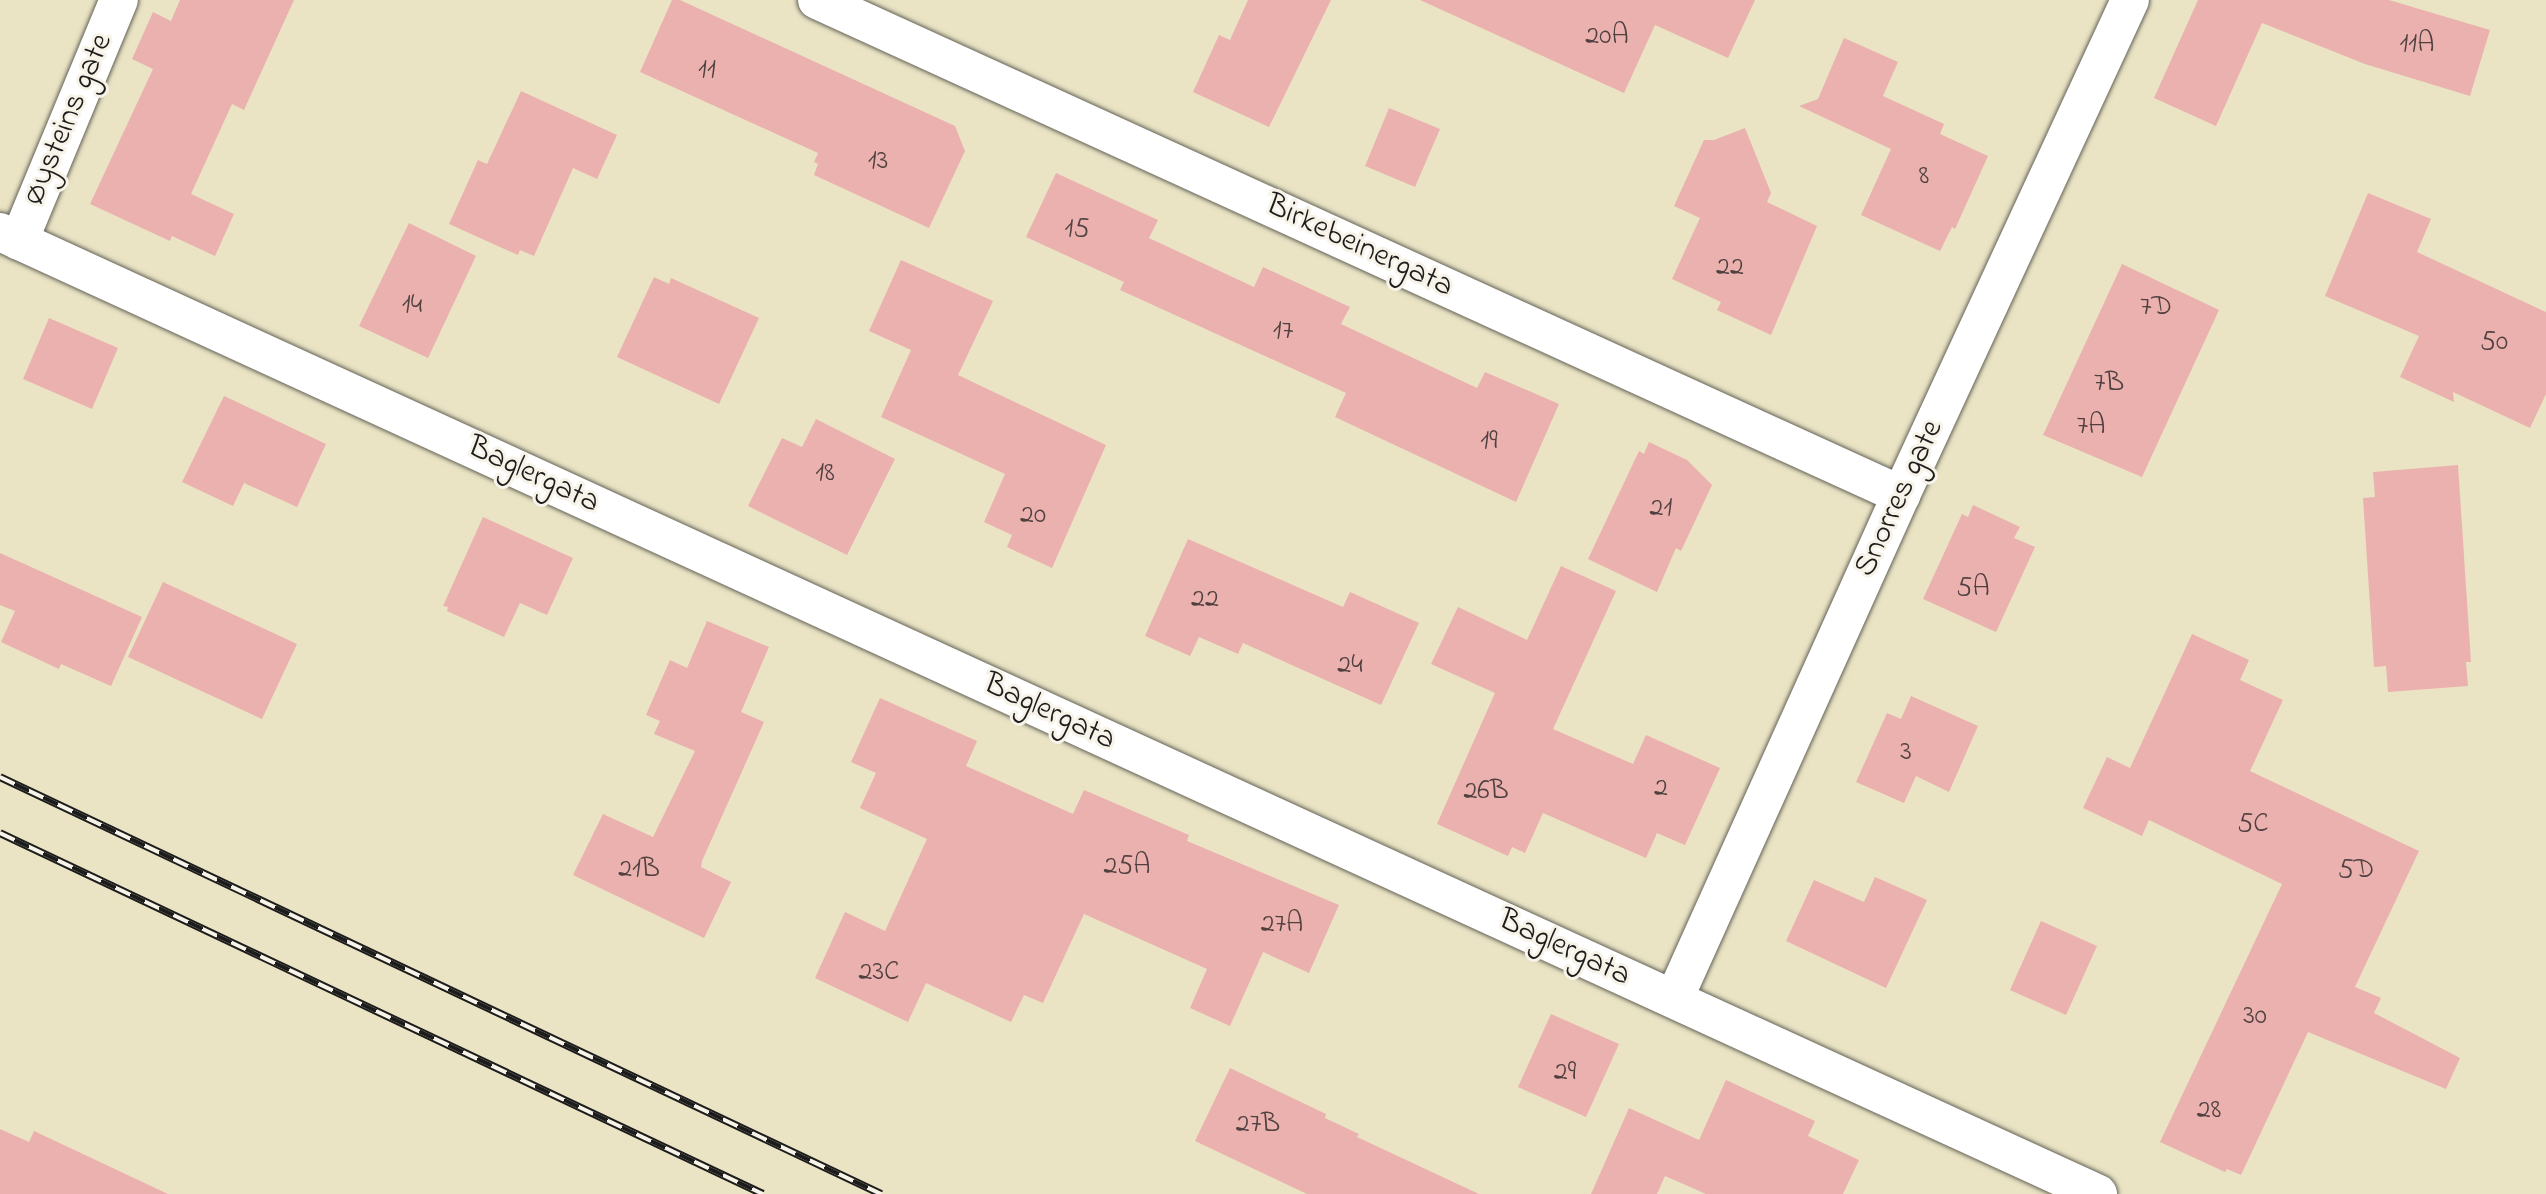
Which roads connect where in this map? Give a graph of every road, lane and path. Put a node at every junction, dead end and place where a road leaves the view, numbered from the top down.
1 (119, 0) edge
2 (817, 0) edge
3 (2130, 0) edge
4 (10, 236) edge
5 (1900, 495) junction
6 (1674, 999) junction
7 (2098, 1194) edge

1 - 4 street, Øysteins gate
2 - 5 street, Birkebeinergata
3 - 5 street, Snorres gate
4 - 6 street, Baglergata
5 - 6 street, Snorres gate
6 - 7 street, Baglergata

